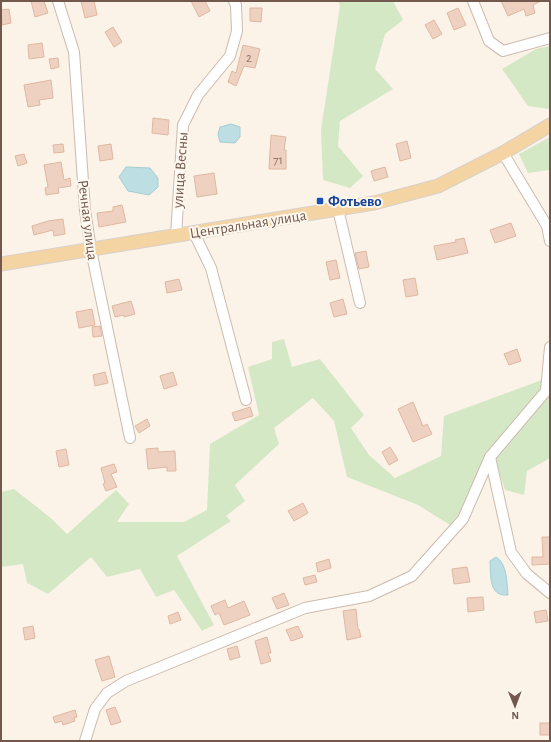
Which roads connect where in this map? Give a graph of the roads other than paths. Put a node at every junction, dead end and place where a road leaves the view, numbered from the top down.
1 (58, 1) edge
2 (234, 1) edge
3 (473, 1) edge
4 (550, 38) edge
5 (550, 125) edge
6 (503, 153) junction
7 (338, 209) junction
8 (549, 227) edge
9 (194, 233) junction
10 (176, 236) junction
11 (550, 241) edge
12 (91, 250) junction
13 (1, 264) edge
14 (360, 303) dead end
15 (550, 347) edge
16 (246, 400) dead end
17 (130, 438) dead end
18 (490, 457) junction
19 (550, 593) edge
20 (85, 741) edge

1 - 12 street, Речная улица
2 - 10 street, улица Весны
3 - 4 street
5 - 6 main road, Центральная улица
6 - 7 main road, Центральная улица
6 - 8 street
7 - 9 main road, Центральная улица
7 - 14 street
8 - 11 street
9 - 10 main road, Центральная улица
9 - 16 street
10 - 12 main road, Центральная улица
12 - 13 main road, Центральная улица
12 - 17 street, Речная улица
15 - 18 street
18 - 19 street
18 - 20 street

